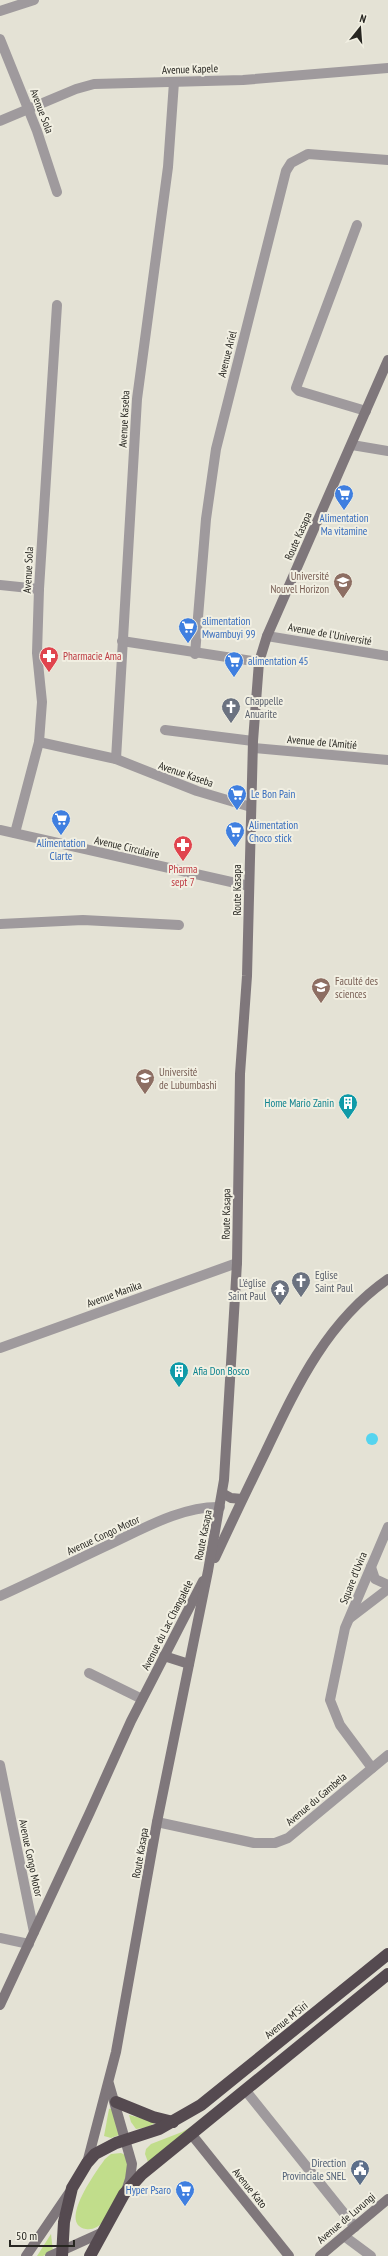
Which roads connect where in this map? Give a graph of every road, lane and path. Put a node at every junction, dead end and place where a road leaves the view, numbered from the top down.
1 (34, 0) edge
2 (0, 12) edge
3 (0, 39) edge
4 (388, 68) edge
5 (174, 82) junction
6 (29, 110) junction
7 (0, 121) edge
8 (388, 160) edge
9 (57, 192) dead end
10 (357, 225) dead end
11 (57, 305) dead end
12 (388, 360) edge
13 (366, 411) junction
14 (352, 445) junction
15 (388, 451) edge
16 (0, 585) edge
17 (39, 589) junction
18 (267, 636) junction
19 (122, 640) junction
20 (194, 654) junction
21 (388, 656) edge
22 (259, 662) junction
23 (166, 730) dead end
24 (39, 742) junction
25 (253, 744) junction
26 (116, 759) junction
27 (388, 760) edge
28 (250, 807) junction
29 (0, 830) edge
30 (15, 833) junction
31 (249, 886) junction
32 (0, 924) edge
33 (179, 925) dead end
34 (237, 1263) junction
35 (388, 1280) edge
36 (0, 1348) edge
37 (222, 1493) junction
38 (242, 1499) junction
39 (220, 1507) junction
40 (388, 1527) edge
41 (371, 1567) junction
42 (208, 1571) junction
43 (388, 1585) edge
44 (388, 1589) edge
45 (0, 1596) edge
46 (350, 1618) junction
47 (164, 1656) junction
48 (189, 1664) junction
49 (89, 1673) dead end
50 (142, 1699) junction
51 (388, 1755) edge
52 (0, 1765) edge
53 (372, 1768) junction
54 (157, 1822) junction
55 (34, 1932) junction
56 (0, 1938) edge
57 (29, 1944) junction
58 (388, 1954) edge
59 (388, 1974) edge
60 (0, 2004) edge
61 (109, 2084) junction
62 (246, 2090) junction
63 (116, 2102) junction
64 (173, 2122) junction
65 (192, 2135) junction
66 (126, 2140) junction
67 (87, 2163) junction
68 (72, 2188) junction
69 (124, 2194) junction
70 (388, 2199) edge
71 (355, 2228) junction
72 (101, 2233) junction
73 (344, 2236) junction
74 (58, 2255) edge
75 (26, 2256) edge
76 (90, 2256) edge
77 (289, 2256) edge
78 (320, 2256) edge
79 (370, 2256) edge

1 - 2 street
3 - 6 street, Avenue Sola
4 - 5 street, Avenue Kapele
5 - 6 street, Avenue Kapele
5 - 19 street, Avenue Kaseba
6 - 7 street, Avenue Kapele
6 - 9 street, Avenue Sola
8 - 20 street, Avenue Ariel
10 - 13 street
11 - 17 street, Avenue Sola
12 - 13 main road, Route Kasapa
13 - 14 main road, Route Kasapa
14 - 15 street
14 - 18 main road, Route Kasapa
16 - 17 street
17 - 24 street, Avenue Sola
18 - 21 street, Avenue de l'Université
18 - 22 main road, Route Kasapa
19 - 20 street
19 - 26 street, Avenue Kaseba
20 - 22 street
22 - 25 main road, Route Kasapa
23 - 25 street, Avenue de l'Amitié
24 - 26 street, Avenue Kaseba
24 - 30 street, Avenue Sola
25 - 27 street, Avenue de l'Amitié
25 - 28 main road, Route Kasapa
26 - 28 street, Avenue Kaseba
28 - 31 main road, Route Kasapa
29 - 30 street, Avenue Circulaire
30 - 31 street, Avenue Circulaire
31 - 34 main road, Route Kasapa
32 - 33 street
34 - 36 street, Avenue Manika
34 - 37 main road, Route Kasapa
35 - 38 main road, Avenue du Lac Changalele
37 - 38 main road
37 - 39 main road, Route Kasapa
38 - 42 main road, Avenue du Lac Changalele
39 - 42 main road, Route Kasapa
39 - 45 street, Avenue Congo Motor
40 - 41 street, Square d'Uvira
41 - 43 street
41 - 46 street, Square d'Uvira
42 - 47 main road, Avenue du Lac Changalele
42 - 48 main road, Route Kasapa
44 - 46 street, Square d'Uvira
46 - 53 street
47 - 48 main road
47 - 50 main road, Avenue du Lac Changalele
48 - 54 main road, Route Kasapa
49 - 50 street
50 - 55 main road, Avenue du Lac Changalele
51 - 53 street, Avenue du Gambela
52 - 55 street, Avenue Congo Motor
53 - 54 street, Avenue du Gambela
54 - 61 main road, Route Kasapa
55 - 57 main road, Avenue du Lac Changalele
56 - 57 street
57 - 60 main road, Avenue du Lac Changalele
58 - 64 highway, Avenue M'Siri
59 - 62 highway
61 - 63 main road
61 - 67 main road, Route Kasapa
62 - 65 highway
62 - 71 street
63 - 64 highway
63 - 66 main road
64 - 66 highway, Avenue M'Siri
65 - 69 highway
65 - 77 main road, Avenue Kato
66 - 67 highway, Avenue M'Siri
66 - 69 main road
67 - 68 highway, Avenue M'Siri
68 - 74 highway, Avenue M'Siri
68 - 75 main road
69 - 72 highway
70 - 71 main road, Avenue de Luvungi
71 - 73 main road, Avenue de Luvungi
72 - 74 main road
72 - 76 highway
73 - 78 main road, Avenue de Luvungi
73 - 79 street

